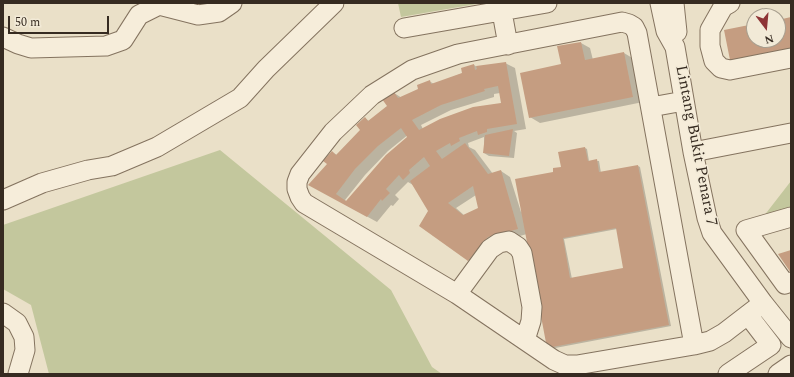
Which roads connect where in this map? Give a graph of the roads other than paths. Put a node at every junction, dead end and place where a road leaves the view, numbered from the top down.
1 (232, 3) edge
2 (334, 3) edge
3 (547, 3) edge
4 (660, 3) edge
5 (674, 3) edge
6 (730, 3) edge
7 (502, 12) junction
8 (404, 28) dead end
9 (3, 37) edge
10 (508, 45) junction
11 (675, 47) junction
12 (791, 58) edge
13 (684, 101) junction
14 (651, 107) junction
15 (791, 133) edge
16 (693, 152) junction
17 (3, 200) edge
18 (791, 217) edge
19 (791, 282) edge
20 (457, 294) junction
21 (763, 303) junction
22 (3, 313) edge
23 (748, 315) junction
24 (791, 338) edge
25 (525, 340) junction
26 (694, 345) junction
27 (791, 365) edge
28 (18, 374) edge
29 (728, 374) edge
30 (778, 374) edge

1 - 9 street
2 - 17 street
3 - 7 street
4 - 11 street, Lintang Bukit Penara 7
5 - 11 street
6 - 12 street
7 - 8 street
7 - 10 street
10 - 14 street
10 - 20 street
11 - 13 street, Lintang Bukit Penara 7
13 - 14 street
13 - 16 street, Lintang Bukit Penara 7
14 - 26 street
15 - 16 street
16 - 21 street, Lintang Bukit Penara 7
18 - 19 street
20 - 25 street
20 - 25 street
21 - 23 street
21 - 24 street, Lintang Bukit Penara 7
22 - 28 street
23 - 26 street
23 - 29 street
25 - 26 street
27 - 30 street

